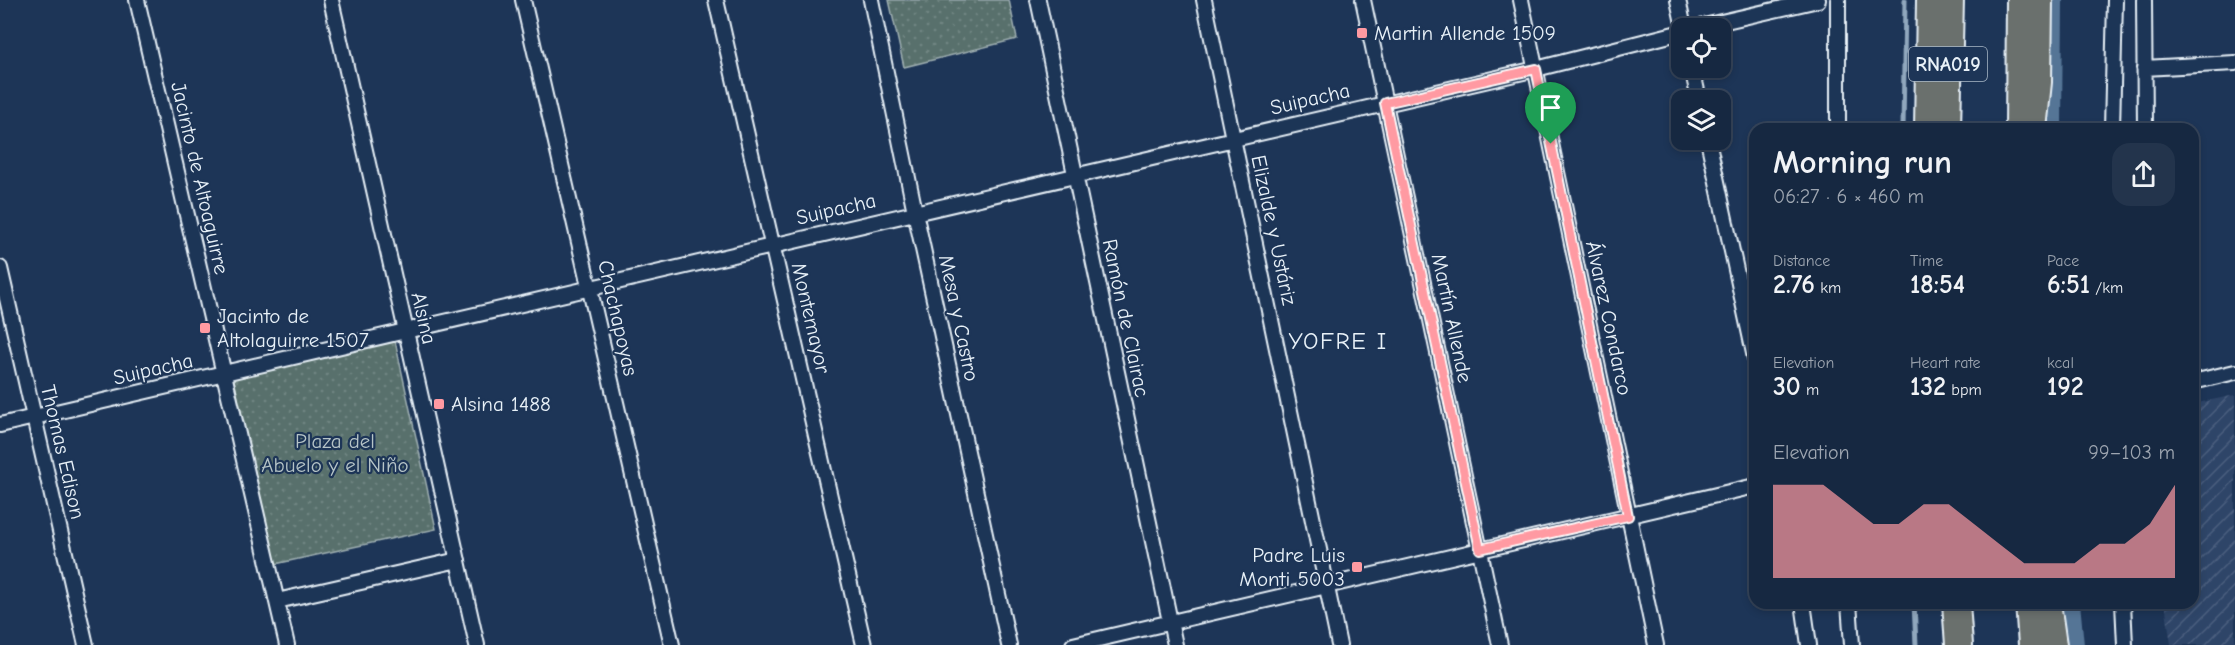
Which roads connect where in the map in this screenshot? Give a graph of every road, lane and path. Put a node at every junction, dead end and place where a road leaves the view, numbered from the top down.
1 (137, 0) edge
2 (331, 0) edge
3 (523, 0) edge
4 (716, 0) edge
5 (871, 0) edge
6 (1038, 0) edge
7 (1204, 0) edge
8 (1363, 0) edge
9 (1521, 0) edge
10 (1678, 0) edge
11 (1818, 0) edge
12 (1838, 0) edge
13 (1930, 0) edge
14 (1950, 0) edge
15 (2020, 0) edge
16 (2039, 0) edge
17 (2115, 0) edge
18 (2144, 0) edge
19 (1681, 18) edge
20 (1731, 20) edge
21 (1671, 33) edge
22 (2235, 63) edge
23 (2144, 68) junction
24 (1536, 69) junction
25 (1385, 103) junction
26 (1838, 123) edge
27 (1928, 123) edge
28 (1947, 123) edge
29 (2019, 123) edge
30 (2034, 123) edge
31 (2112, 123) edge
32 (2145, 123) edge
33 (1233, 139) junction
34 (1710, 150) edge
35 (1075, 177) junction
36 (915, 212) junction
37 (773, 245) junction
38 (0, 268) edge
39 (590, 288) junction
40 (1749, 330) edge
41 (406, 331) junction
42 (2235, 372) edge
43 (223, 374) junction
44 (2199, 381) edge
45 (33, 418) junction
46 (0, 425) edge
47 (1749, 487) edge
48 (1628, 516) junction
49 (1480, 549) junction
50 (458, 560) junction
51 (1326, 585) junction
52 (277, 601) junction
53 (1804, 609) edge
54 (1849, 609) edge
55 (1947, 609) edge
56 (1956, 609) edge
57 (2029, 609) edge
58 (2048, 609) edge
59 (2123, 609) edge
60 (1170, 623) junction
61 (86, 645) edge
62 (287, 645) edge
63 (477, 645) edge
64 (672, 645) edge
65 (864, 645) edge
66 (1009, 645) edge
67 (1073, 645) edge
68 (1175, 645) edge
69 (1339, 645) edge
70 (1500, 645) edge
71 (1656, 645) edge
72 (1809, 645) edge
73 (1852, 645) edge
74 (1945, 645) edge
75 (1959, 645) edge
76 (2032, 645) edge
77 (2053, 645) edge
78 (2125, 645) edge

1 - 43 street, Jacinto de Altoaguirre
2 - 41 street, Alsina
3 - 39 street, Chachapoyas
4 - 37 street, Montemayor
5 - 36 street, Mesa y Castro
6 - 35 street, Ramón de Clairac
7 - 33 street, Elizalde y Ustáriz
8 - 25 street, Martín Allende
9 - 24 street, Álvarez Condarco
10 - 19 street
11 - 20 street
12 - 26 street
13 - 27 highway
14 - 28 highway, RNA019
15 - 29 highway
16 - 30 highway
17 - 31 street
18 - 23 street
21 - 24 street, Suipacha
22 - 23 street
23 - 32 street
24 - 25 street, Suipacha
24 - 48 street, Álvarez Condarco
25 - 33 street, Suipacha
25 - 49 street, Martín Allende
33 - 35 street, Suipacha
33 - 51 street, Elizalde y Ustáriz
34 - 40 street
35 - 36 street, Suipacha
35 - 60 street, Ramón de Clairac
36 - 37 street, Suipacha
36 - 66 street, Mesa y Castro
37 - 39 street, Suipacha
37 - 65 street, Montemayor
38 - 45 street, Thomas Edison
39 - 41 street, Suipacha
39 - 64 street, Chachapoyas
41 - 43 street, Suipacha
41 - 50 street, Alsina
42 - 44 street
43 - 45 street, Suipacha
43 - 52 street, Jacinto de Altoaguirre
45 - 46 street, Suipacha
45 - 61 street, Thomas Edison
47 - 48 street
48 - 49 street
48 - 71 street, Álvarez Condarco
49 - 51 street
49 - 70 street, Martín Allende
50 - 52 street
50 - 63 street, Alsina
51 - 60 street
51 - 69 street, Elizalde y Ustáriz
52 - 62 street, Jacinto de Altoaguirre
53 - 72 street
54 - 73 street
55 - 74 highway
56 - 75 highway
57 - 76 highway
58 - 77 highway
59 - 78 street
60 - 67 street
60 - 68 street, Ramón de Clairac

